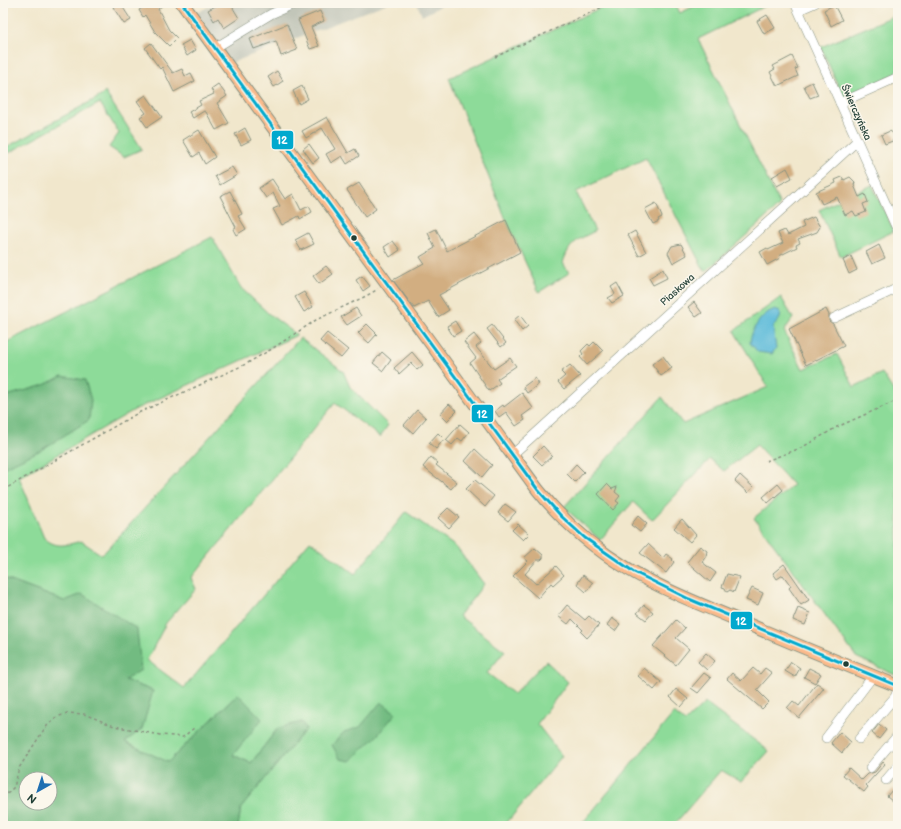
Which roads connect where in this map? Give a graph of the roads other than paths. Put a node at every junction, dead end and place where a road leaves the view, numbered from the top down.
1 (182, 3) edge
2 (296, 3) edge
3 (815, 3) edge
4 (797, 7) edge
5 (215, 48) junction
6 (898, 77) edge
7 (840, 103) junction
8 (857, 141) junction
9 (898, 231) edge
10 (898, 288) edge
11 (834, 318) dead end
12 (512, 455) junction
13 (874, 676) junction
14 (898, 686) edge
15 (898, 690) edge
16 (898, 735) edge
17 (826, 738) dead end
18 (859, 739) dead end
19 (898, 766) edge
20 (870, 768) dead end
21 (886, 780) dead end

1 - 5 main road
2 - 5 street
3 - 4 street
4 - 7 street, Świerczyńska
5 - 12 main road
6 - 7 street
7 - 8 street, Świerczyńska
8 - 9 street, Świerczyńska
8 - 12 street, Piaskowa
10 - 11 street
12 - 13 main road
13 - 14 main road
13 - 17 street
15 - 18 street
16 - 20 street
19 - 21 street

